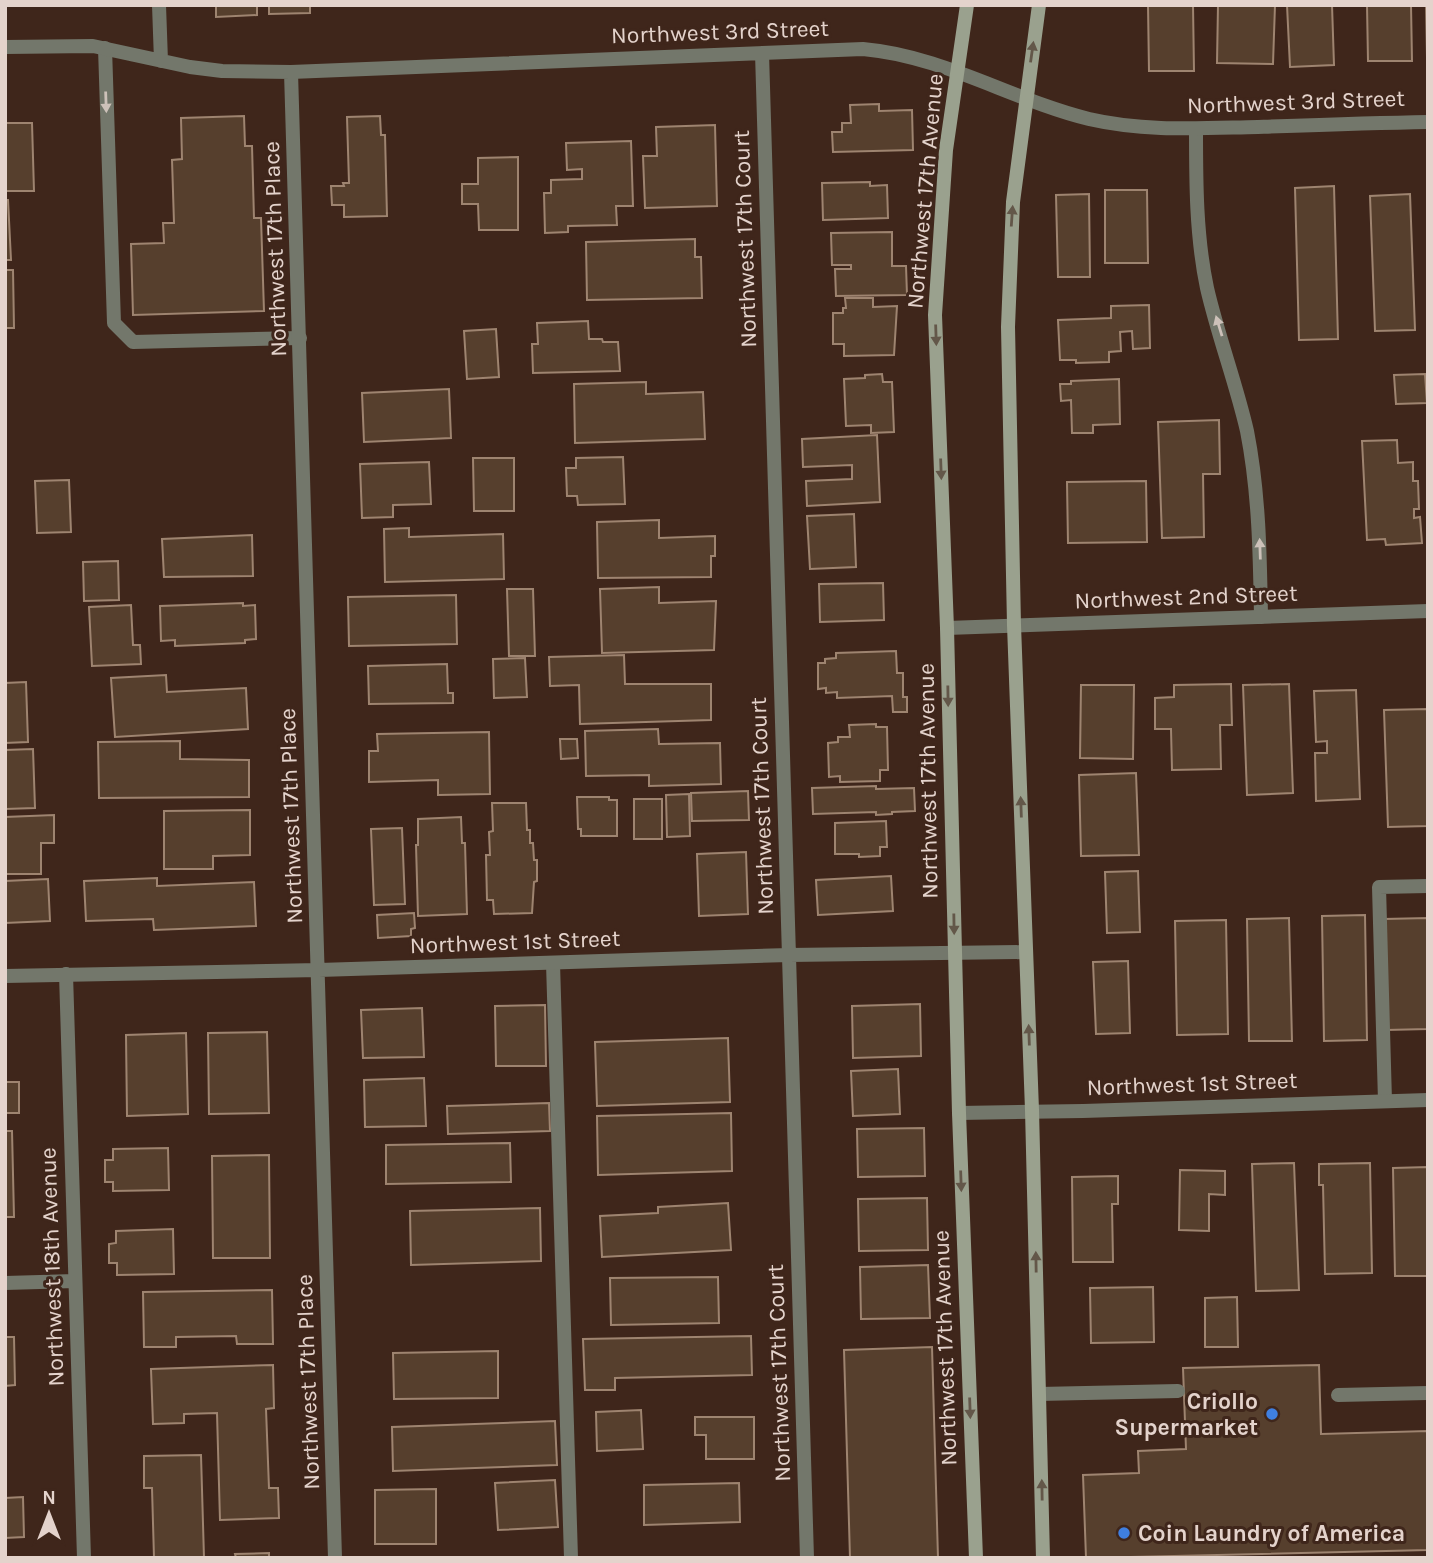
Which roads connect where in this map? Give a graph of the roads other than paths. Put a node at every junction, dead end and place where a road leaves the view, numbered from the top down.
1 (159, 5) edge
2 (968, 5) edge
3 (1039, 5) edge
4 (5, 47) edge
5 (104, 48) junction
6 (762, 52) junction
7 (161, 61) junction
8 (291, 72) junction
9 (958, 72) junction
10 (1025, 100) junction
11 (1428, 122) edge
12 (1196, 129) junction
13 (300, 338) junction
14 (1428, 611) edge
15 (1261, 617) junction
16 (1014, 625) junction
17 (947, 628) junction
18 (1428, 886) edge
19 (1026, 952) junction
20 (954, 954) junction
21 (789, 955) junction
22 (553, 963) junction
23 (319, 970) junction
24 (66, 975) junction
25 (5, 976) edge
26 (1428, 1100) edge
27 (1385, 1101) junction
28 (1032, 1111) junction
29 (959, 1112) junction
30 (75, 1282) junction
31 (5, 1283) edge
32 (1178, 1391) dead end
33 (1428, 1393) edge
34 (1039, 1394) junction
35 (1338, 1395) dead end
36 (84, 1558) edge
37 (335, 1558) edge
38 (571, 1558) edge
39 (807, 1558) edge
40 (976, 1558) edge
41 (1043, 1558) edge

1 - 7 street
2 - 9 main road, Northwest 17th Avenue
10 -> 3 main road
4 - 5 street, Northwest 3rd Street
5 - 7 street, Northwest 3rd Street
5 -> 13 street
6 - 8 street, Northwest 3rd Street
6 - 9 street, Northwest 3rd Street
6 - 21 street, Northwest 17th Court
7 - 8 street, Northwest 3rd Street
8 - 13 street, Northwest 17th Place
9 - 10 street, Northwest 3rd Street
9 -> 17 main road, Northwest 17th Avenue
10 - 12 street, Northwest 3rd Street
16 -> 10 main road
11 - 12 street, Northwest 3rd Street
15 -> 12 street
13 - 23 street, Northwest 17th Place
14 - 15 street, Northwest 2nd Street
15 - 16 street, Northwest 2nd Street
16 - 17 street, Northwest 2nd Street
19 -> 16 main road
17 -> 20 main road, Northwest 17th Avenue
18 - 27 street
19 - 20 street, Northwest 1st Street
28 -> 19 main road
20 - 21 street, Northwest 1st Street
20 - 29 main road, Northwest 17th Avenue
21 - 22 street, Northwest 1st Street
21 - 39 street, Northwest 17th Court
22 - 23 street, Northwest 1st Street
22 - 38 street
23 - 24 street, Northwest 1st Street
23 - 37 street, Northwest 17th Place
24 - 25 street, Northwest 1st Street
24 - 30 street, Northwest 18th Avenue
26 - 27 street, Northwest 1st Street
27 - 28 street, Northwest 1st Street
28 - 29 street, Northwest 1st Street
34 -> 28 main road
29 -> 40 main road, Northwest 17th Avenue
30 - 31 street
30 - 36 street, Northwest 18th Avenue
32 - 34 street
33 - 35 street
41 -> 34 main road

